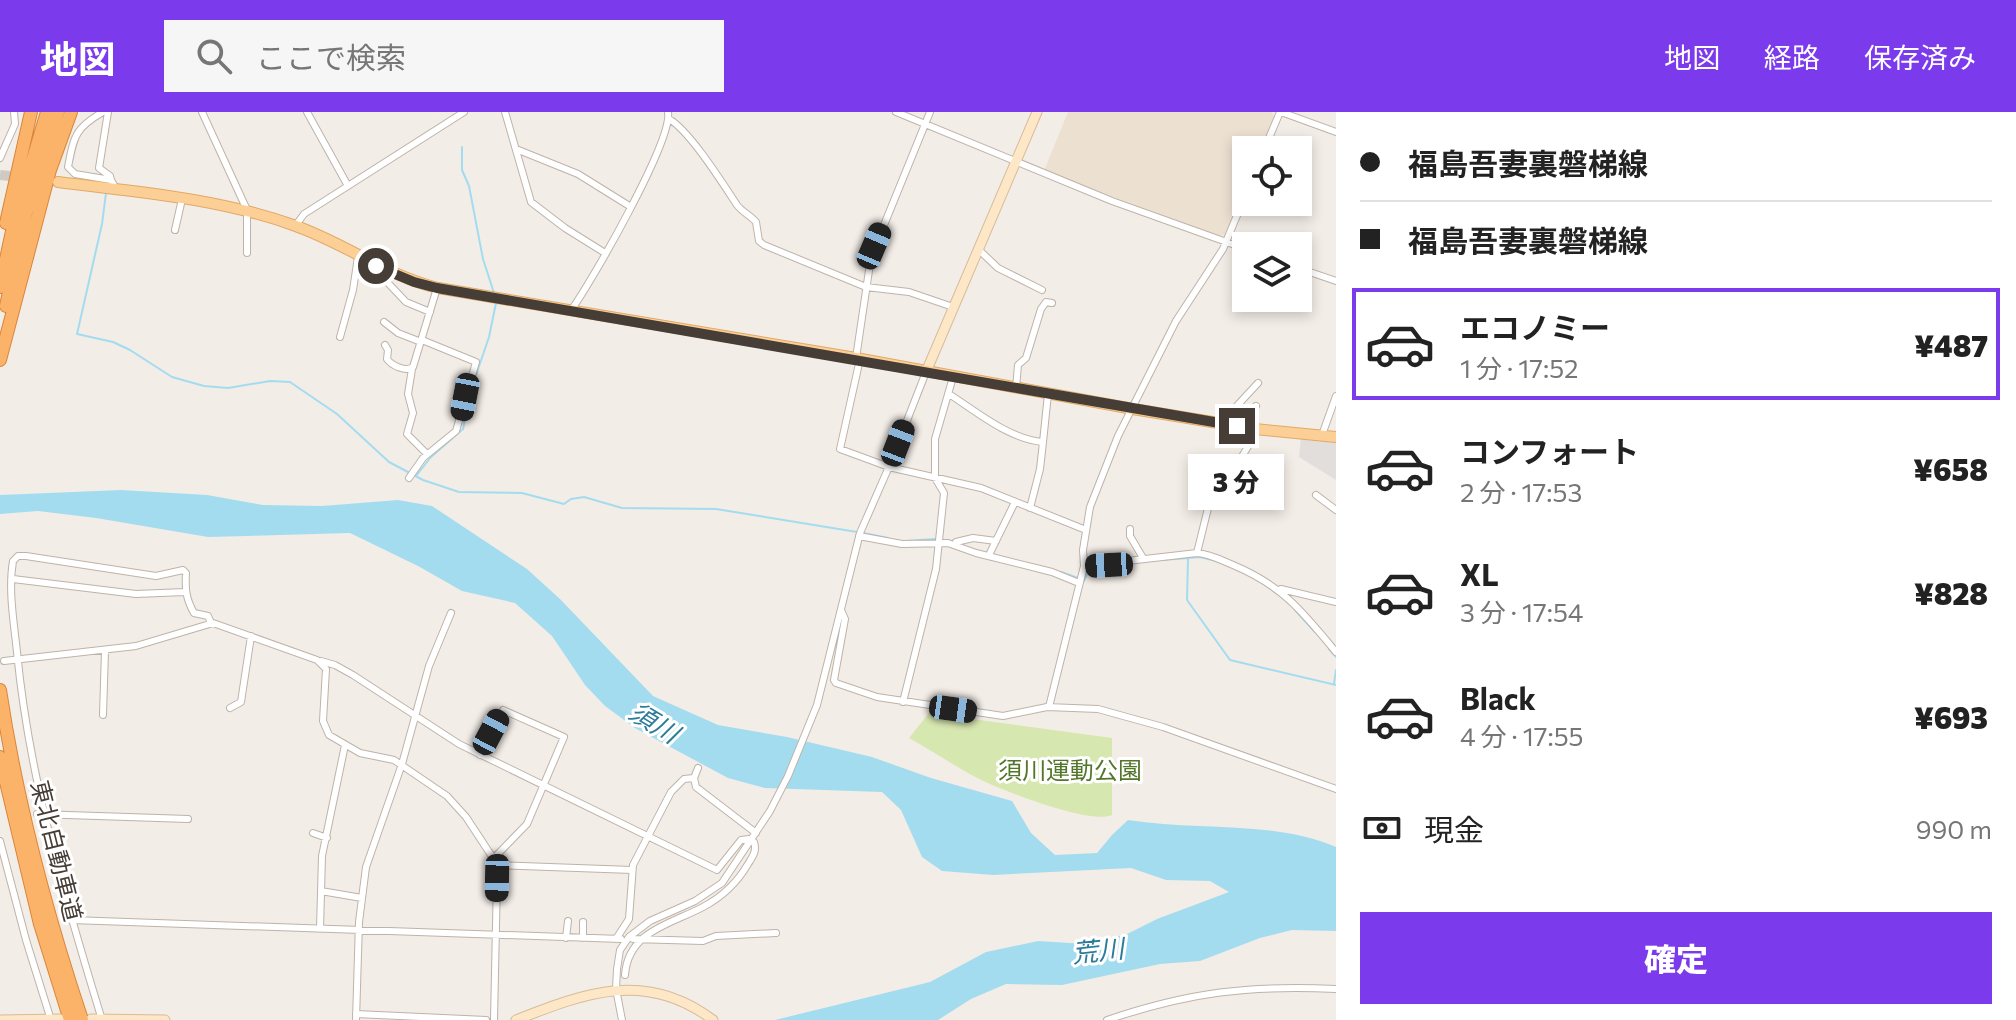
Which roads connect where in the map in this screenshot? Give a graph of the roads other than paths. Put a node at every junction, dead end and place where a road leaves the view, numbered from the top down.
1 (14, 112) edge
2 (31, 112) edge
3 (47, 112) edge
4 (58, 112) edge
5 (71, 112) edge
6 (105, 112) edge
7 (202, 112) edge
8 (307, 112) edge
9 (439, 112) edge
10 (464, 112) edge
11 (505, 112) edge
12 (896, 112) edge
13 (930, 112) edge
14 (1037, 112) edge
15 (1280, 112) edge
16 (668, 116) edge
17 (445, 122) junction
18 (925, 125) junction
19 (1336, 132) edge
20 (1270, 136) edge
21 (516, 149) junction
22 (0, 158) edge
23 (1015, 163) junction
24 (58, 182) dead end
25 (113, 185) junction
26 (348, 186) junction
27 (182, 199) junction
28 (631, 207) junction
29 (247, 210) junction
30 (1237, 216) edge
31 (296, 225) junction
32 (175, 230) dead end
33 (1226, 242) junction
34 (1232, 244) edge
35 (978, 249) junction
36 (247, 253) dead end
37 (605, 253) junction
38 (0, 254) edge
39 (358, 257) junction
40 (1312, 273) edge
41 (1336, 281) edge
42 (388, 283) dead end
43 (0, 287) edge
44 (866, 287) junction
45 (437, 288) junction
46 (1042, 290) dead end
47 (1052, 303) dead end
48 (953, 307) junction
49 (572, 309) junction
50 (430, 312) junction
51 (384, 322) dead end
52 (340, 337) dead end
53 (422, 341) junction
54 (0, 345) edge
55 (385, 345) dead end
56 (858, 359) junction
57 (0, 360) edge
58 (412, 368) junction
59 (926, 372) junction
60 (953, 377) junction
61 (1258, 383) dead end
62 (1016, 388) junction
63 (949, 394) junction
64 (1048, 394) junction
65 (1336, 396) edge
66 (1256, 406) dead end
67 (1133, 409) junction
68 (1221, 423) junction
69 (1237, 426) junction
70 (1255, 429) junction
71 (1322, 435) junction
72 (1336, 437) edge
73 (1043, 442) junction
74 (427, 454) junction
75 (889, 467) junction
76 (409, 478) dead end
77 (935, 478) junction
78 (1316, 495) dead end
79 (1015, 502) junction
80 (1030, 508) junction
81 (1336, 510) edge
82 (1130, 529) dead end
83 (1086, 530) junction
84 (859, 536) junction
85 (996, 541) junction
86 (940, 542) junction
87 (956, 542) dead end
88 (990, 553) dead end
89 (1197, 553) junction
90 (1143, 558) junction
91 (1084, 566) junction
92 (13, 579) junction
93 (1079, 583) junction
94 (1278, 588) junction
95 (185, 592) junction
96 (1336, 602) edge
97 (841, 610) junction
98 (451, 613) dead end
99 (211, 623) junction
100 (251, 636) junction
101 (105, 651) junction
102 (1336, 652) edge
103 (18, 659) junction
104 (317, 660) junction
105 (4, 661) dead end
106 (0, 690) edge
107 (903, 702) junction
108 (1049, 707) junction
109 (230, 708) dead end
110 (415, 714) junction
111 (103, 715) dead end
112 (345, 745) junction
113 (480, 755) junction
114 (0, 757) edge
115 (402, 764) junction
116 (698, 768) dead end
117 (694, 778) junction
118 (543, 786) junction
119 (1336, 789) edge
120 (40, 814) junction
121 (188, 819) dead end
122 (313, 833) dead end
123 (756, 833) junction
124 (327, 838) junction
125 (648, 838) junction
126 (752, 840) junction
127 (0, 841) edge
128 (494, 862) junction
129 (632, 870) junction
130 (321, 891) junction
131 (362, 898) junction
132 (71, 920) junction
133 (568, 921) dead end
134 (583, 922) dead end
135 (320, 929) junction
136 (359, 930) junction
137 (496, 933) junction
138 (776, 933) dead end
139 (566, 938) junction
140 (583, 938) junction
141 (636, 939) junction
142 (625, 975) dead end
143 (616, 989) junction
144 (1336, 989) edge
145 (356, 1017) edge
146 (62, 1019) edge
147 (91, 1019) edge
148 (0, 1020) edge
149 (51, 1020) edge
150 (70, 1020) edge
151 (82, 1020) edge
152 (102, 1020) edge
153 (165, 1020) edge
154 (486, 1020) edge
155 (494, 1020) edge
156 (516, 1020) edge
157 (622, 1020) edge
158 (713, 1020) edge
159 (1107, 1020) edge

1 - 22 street
2 - 38 highway
3 - 43 highway
4 - 54 highway
5 - 57 highway
6 - 25 street
6 - 25 street
7 - 29 street
8 - 26 street
9 - 17 street
10 - 17 street
11 - 21 street
12 - 18 street
13 - 18 street
14 - 23 main road
15 - 19 street
15 - 20 street
16 - 28 street
16 - 44 street
17 - 26 street
18 - 23 street
18 - 44 street
21 - 28 street
21 - 37 street
23 - 33 street
23 - 35 main road
24 - 25 main road
25 - 27 main road
26 - 31 street
27 - 29 main road
27 - 32 street
28 - 37 street
29 - 31 main road
29 - 36 street
30 - 33 street
31 - 39 main road
33 - 34 street
33 - 67 street
35 - 46 street
35 - 48 main road
37 - 49 street
39 - 45 main road
39 - 52 street
40 - 41 street
42 - 50 street
44 - 48 street
44 - 56 street
45 - 49 main road
45 - 50 street
47 - 62 street
48 - 59 main road
49 - 56 main road
50 - 53 street
51 - 53 street
53 - 58 street
53 - 74 street
55 - 58 street
56 - 59 main road
56 - 75 street
58 - 74 street
59 - 60 main road
59 - 75 street
60 - 62 main road
60 - 63 street
61 - 68 street
62 - 64 main road
63 - 73 street
63 - 77 street
64 - 67 main road
64 - 73 street
65 - 71 street
66 - 69 street
67 - 68 main road
67 - 83 street
68 - 69 main road
69 - 70 main road
70 - 71 main road
70 - 89 street
71 - 72 main road
73 - 80 street
74 - 76 street
75 - 77 street
75 - 84 street
77 - 79 street
77 - 86 street
78 - 81 street
79 - 80 street
79 - 85 street
80 - 83 street
82 - 90 street
83 - 91 street
84 - 86 street
84 - 97 street
85 - 87 street
85 - 88 street
86 - 93 street
86 - 107 street
89 - 90 street
89 - 94 street
90 - 91 street
91 - 93 street
92 - 95 street
92 - 95 street
92 - 103 street
93 - 108 street
94 - 96 street
94 - 102 street
95 - 99 street
97 - 107 street
97 - 123 street
98 - 110 street
99 - 100 street
99 - 101 street
100 - 104 street
100 - 109 street
101 - 103 street
101 - 111 street
103 - 105 street
103 - 120 street
104 - 110 street
104 - 112 street
106 - 151 highway, 東北自動車道
107 - 108 street
108 - 119 street
110 - 113 street
110 - 115 street
112 - 115 street
112 - 124 street
113 - 118 street
113 - 118 street
114 - 150 highway, 東北自動車道
115 - 128 street
115 - 131 street
116 - 117 street
117 - 123 street
117 - 125 street
118 - 125 street
118 - 128 street
120 - 121 street
120 - 132 street
122 - 124 street
123 - 126 street
124 - 130 street
125 - 126 street
125 - 129 street
126 - 141 street
126 - 143 street
127 - 149 street
128 - 129 street
128 - 137 street
129 - 140 street
130 - 131 street
130 - 135 street
131 - 136 street
132 - 135 street
132 - 152 street
133 - 139 street
134 - 140 street
135 - 136 street
136 - 137 street
136 - 145 street
137 - 139 street
137 - 155 street
138 - 141 street
139 - 140 street
141 - 142 street
143 - 156 main road
143 - 157 street
143 - 158 main road
144 - 159 street
145 - 154 street
146 - 149 main road
147 - 152 main road
148 - 149 main road
152 - 153 main road

